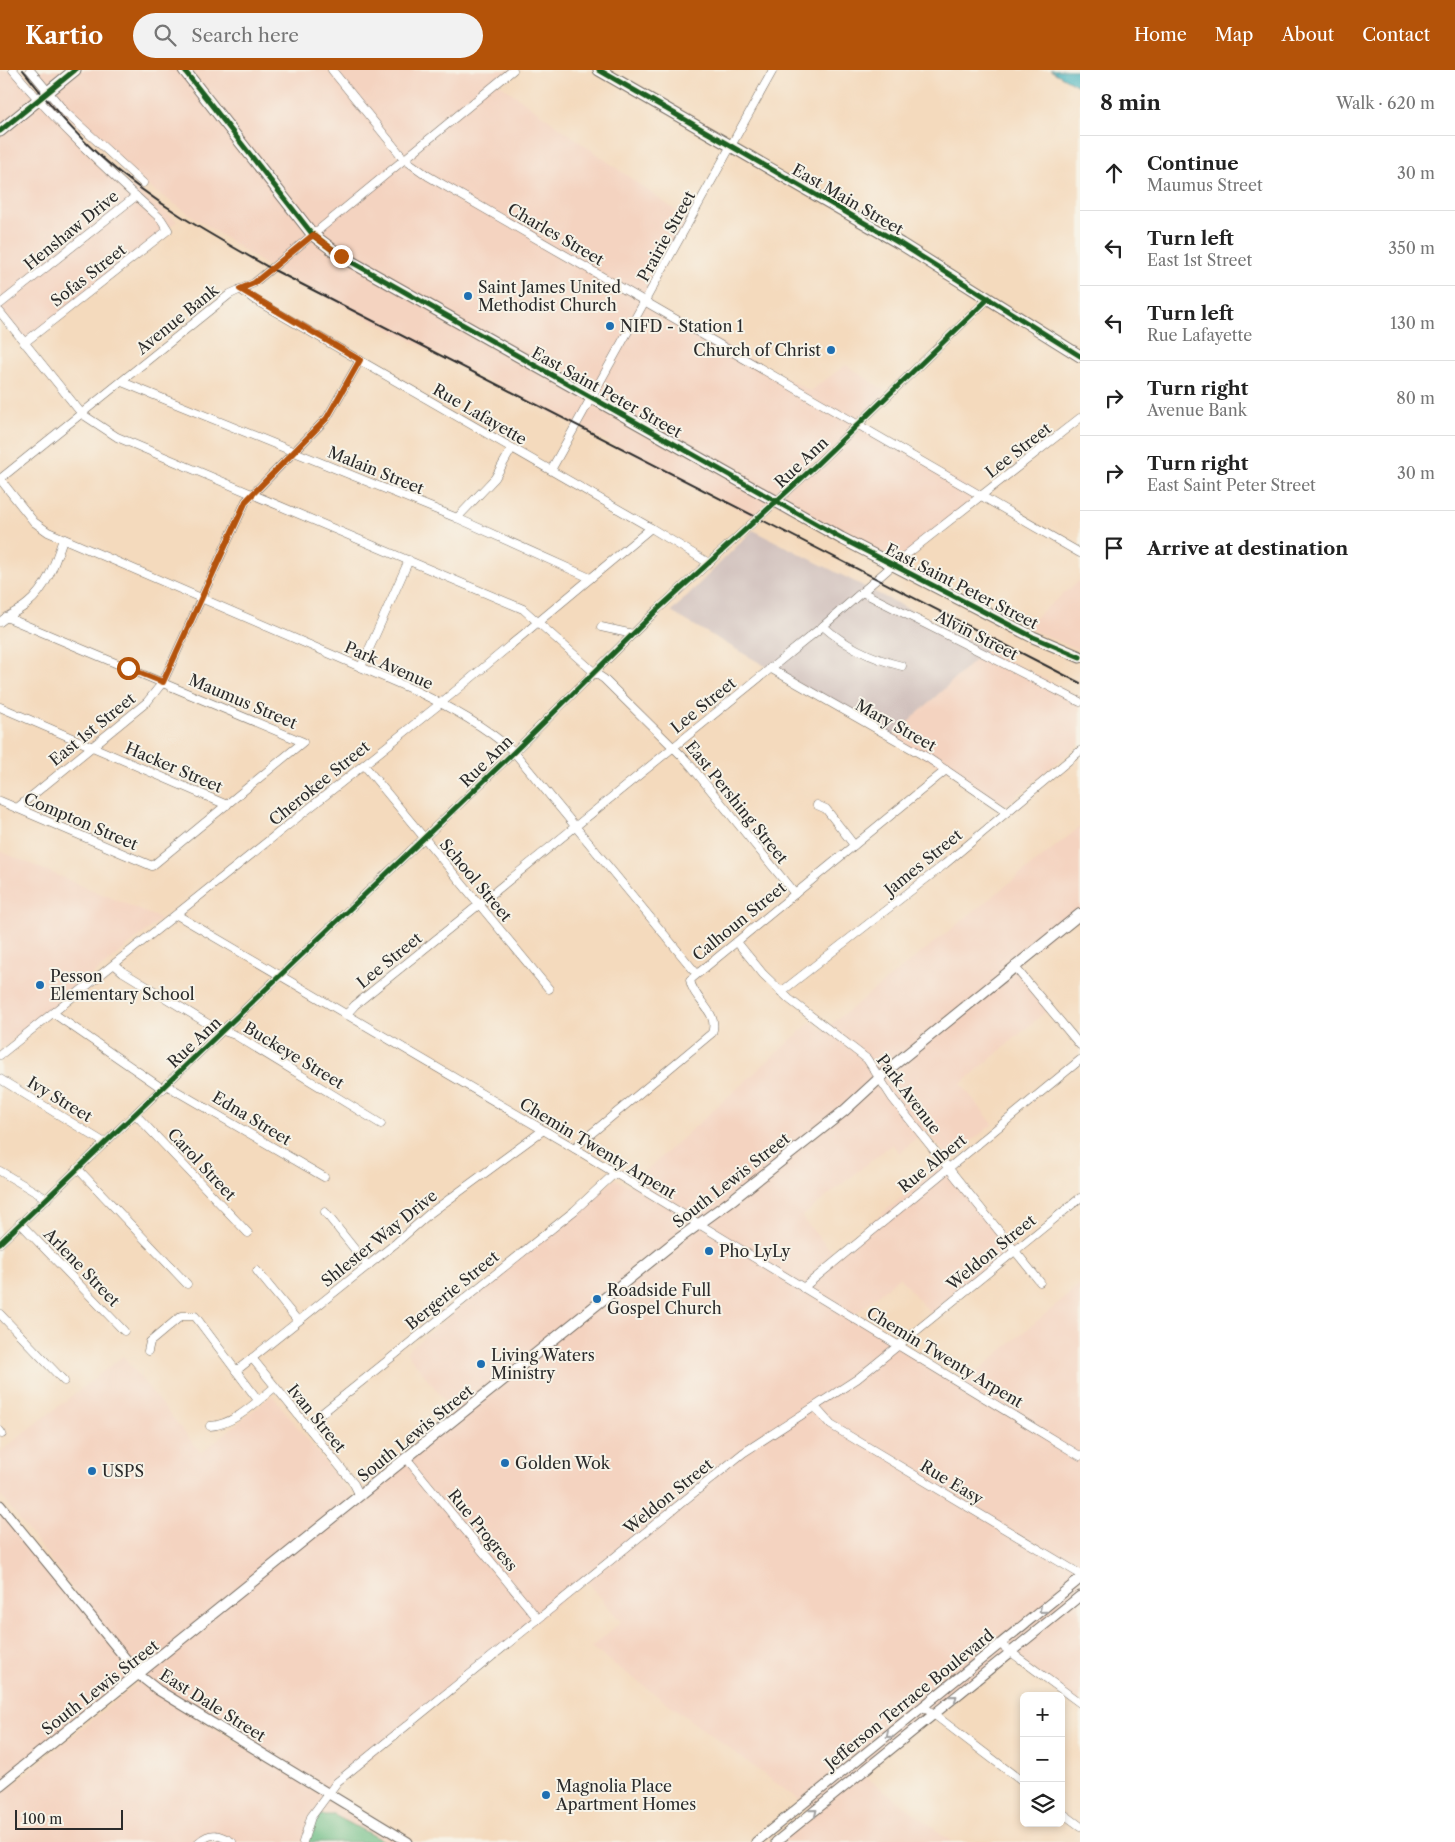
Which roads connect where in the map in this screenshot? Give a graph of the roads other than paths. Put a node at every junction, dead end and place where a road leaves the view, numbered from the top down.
1 (14, 70) edge
2 (30, 70) edge
3 (75, 70) edge
4 (184, 70) edge
5 (332, 70) edge
6 (513, 70) edge
7 (599, 70) edge
8 (773, 70) edge
9 (48, 92) junction
10 (38, 100) junction
11 (0, 131) edge
12 (732, 146) junction
13 (404, 159) junction
14 (143, 183) dead end
15 (136, 196) junction
16 (313, 235) junction
17 (240, 289) junction
18 (989, 298) junction
19 (645, 301) junction
20 (0, 304) edge
21 (0, 312) edge
22 (24, 343) junction
23 (1080, 356) edge
24 (360, 360) junction
25 (122, 382) junction
26 (591, 397) junction
27 (82, 414) junction
28 (1080, 418) edge
29 (859, 424) junction
30 (512, 448) junction
31 (294, 452) junction
32 (551, 470) junction
33 (0, 479) edge
34 (252, 493) junction
35 (982, 495) junction
36 (776, 503) junction
37 (457, 518) junction
38 (651, 528) junction
39 (63, 539) junction
40 (1080, 553) edge
41 (409, 560) junction
42 (707, 562) junction
43 (893, 565) junction
44 (590, 578) junction
45 (862, 592) junction
46 (202, 598) junction
47 (3, 619) edge
48 (540, 622) junction
49 (823, 626) junction
50 (601, 627) dead end
51 (633, 634) junction
52 (1080, 657) edge
53 (902, 666) dead end
54 (361, 667) junction
55 (770, 668) junction
56 (595, 673) junction
57 (163, 682) junction
58 (1080, 702) edge
59 (441, 703) junction
60 (0, 707) edge
61 (674, 746) junction
62 (93, 747) junction
63 (1080, 751) edge
64 (514, 752) junction
65 (364, 765) junction
66 (946, 770) junction
67 (0, 801) edge
68 (817, 804) dead end
69 (227, 805) junction
70 (17, 808) junction
71 (1006, 811) junction
72 (576, 827) junction
73 (423, 838) junction
74 (854, 845) junction
75 (795, 894) junction
76 (479, 905) junction
77 (1080, 914) edge
78 (177, 915) junction
79 (737, 942) junction
80 (115, 965) junction
81 (1014, 966) junction
82 (696, 973) junction
83 (280, 976) junction
84 (548, 989) dead end
85 (781, 992) junction
86 (53, 1013) junction
87 (346, 1015) junction
88 (223, 1031) junction
89 (1080, 1045) edge
90 (0, 1055) edge
91 (1080, 1060) edge
92 (879, 1078) junction
93 (0, 1079) edge
94 (164, 1087) junction
95 (136, 1114) junction
96 (381, 1124) dead end
97 (542, 1131) junction
98 (105, 1143) junction
99 (574, 1148) junction
100 (949, 1167) junction
101 (78, 1169) junction
102 (0, 1171) edge
103 (614, 1174) junction
104 (324, 1177) dead end
105 (1080, 1198) edge
106 (47, 1199) junction
107 (325, 1212) dead end
108 (20, 1222) junction
109 (700, 1224) junction
110 (248, 1233) dead end
111 (0, 1243) edge
112 (1016, 1250) junction
113 (368, 1266) junction
114 (257, 1271) dead end
115 (1040, 1282) dead end
116 (188, 1284) dead end
117 (803, 1288) junction
118 (0, 1314) edge
119 (298, 1322) junction
120 (124, 1331) dead end
121 (899, 1345) junction
122 (148, 1351) dead end
123 (252, 1358) junction
124 (236, 1371) junction
125 (64, 1381) dead end
126 (275, 1387) junction
127 (258, 1400) junction
128 (815, 1407) junction
129 (210, 1426) dead end
130 (306, 1426) junction
131 (1080, 1456) edge
132 (407, 1459) junction
133 (360, 1496) junction
134 (0, 1505) edge
135 (1080, 1574) edge
136 (1080, 1580) edge
137 (1080, 1596) edge
138 (538, 1619) junction
139 (1000, 1644) junction
140 (1010, 1652) junction
141 (139, 1675) junction
142 (1080, 1703) edge
143 (923, 1706) junction
144 (933, 1714) junction
145 (848, 1767) junction
146 (856, 1778) junction
147 (1023, 1782) edge
148 (0, 1785) edge
149 (327, 1794) junction
150 (1065, 1815) edge
151 (1080, 1826) edge
152 (774, 1827) junction
153 (779, 1839) edge
154 (199, 1842) edge
155 (232, 1842) edge
156 (303, 1842) edge
157 (408, 1842) edge
158 (756, 1842) edge

1 - 10 street
2 - 9 street
3 - 9 main road
4 - 16 main road, East Saint Peter Street
5 - 13 street, Charles Street
6 - 13 street, Avenue Bank
7 - 12 main road, East Main Street
8 - 12 street, Prairie Street
9 - 10 main road
9 - 14 street
10 - 11 main road
10 - 15 street
12 - 18 main road, East Main Street
12 - 19 street, Prairie Street
13 - 16 street, Avenue Bank
13 - 19 street, Charles Street
15 - 20 street, Henshaw Drive
15 - 22 street, Sofas Street
16 - 17 street, Avenue Bank
16 - 26 main road, East Saint Peter Street
17 - 24 street, Rue Lafayette
17 - 25 street, Avenue Bank
18 - 23 main road, East Main Street
18 - 29 street, Rue Ann
19 - 26 street, Prairie Street
19 - 29 street, Charles Street
21 - 22 street, East Pershing Street
22 - 27 street, East Pershing Street
24 - 30 street, Rue Lafayette
24 - 31 street, East 1st Street
25 - 27 street, Avenue Bank
25 - 31 street, Malain Street
26 - 32 street, Prairie Street
26 - 36 main road, East Saint Peter Street
27 - 33 street, Avenue Bank
27 - 34 street, East Pershing Street
28 - 35 street, Lee Street
29 - 35 street, Charles Street
29 - 36 street, Rue Ann
30 - 32 street, Rue Lafayette
30 - 37 street
31 - 34 street, East 1st Street
31 - 37 street, Malain Street
32 - 38 street, Rue Lafayette
33 - 39 street, Park Avenue
34 - 41 street, East Pershing Street
34 - 46 street, East 1st Street
35 - 40 street, Charles Street
35 - 43 street, Lee Street
36 - 42 street, Rue Ann
36 - 43 main road, East Saint Peter Street
37 - 44 street, Malain Street
38 - 42 street, Rue Lafayette
38 - 44 street, Cherokee Street
39 - 46 street, Park Avenue
39 - 47 street
41 - 48 street, East Pershing Street
41 - 54 street
42 - 51 street, Rue Ann
43 - 45 street, Lee Street
43 - 52 main road, East Saint Peter Street
44 - 48 street, Cherokee Street
45 - 49 street, Lee Street
45 - 58 street, Alvin Street
46 - 54 street, Park Avenue
46 - 57 street, East 1st Street
47 - 57 street, Maumus Street
48 - 56 street, East Pershing Street
48 - 59 street, Cherokee Street
49 - 53 street
49 - 55 street, Lee Street
50 - 51 street
51 - 56 street, Rue Ann
54 - 59 street, Park Avenue
55 - 61 street, Lee Street
55 - 66 street, Mary Street
56 - 61 street, East Pershing Street
56 - 64 street, Rue Ann
57 - 62 street, East 1st Street
57 - 69 street, Maumus Street
59 - 64 street, Park Avenue
59 - 65 street, Cherokee Street
60 - 62 street, Hacker Street
61 - 72 street, Lee Street
61 - 75 street, East Pershing Street
62 - 69 street, Hacker Street
62 - 70 street, East 1st Street
63 - 71 street, James Street
64 - 72 street, Park Avenue
64 - 73 street, Rue Ann
65 - 73 street, School Street
65 - 78 street, Cherokee Street
66 - 71 street, Mary Street
66 - 74 street, Calhoun Street
67 - 70 street, Compton Street
68 - 74 street
69 - 70 street, Compton Street
71 - 85 street, James Street
72 - 76 street, Lee Street
72 - 82 street, Park Avenue
73 - 76 street, School Street
73 - 83 street, Rue Ann
74 - 75 street, Calhoun Street
75 - 79 street, Calhoun Street
76 - 84 street, School Street
76 - 87 street, Lee Street
77 - 81 main road, South Lewis Street
78 - 80 street, Cherokee Street
78 - 83 street, Chemin Twenty Arpent
79 - 82 street, Calhoun Street
79 - 85 street, Park Avenue
80 - 86 street, Cherokee Street
80 - 88 street, Buckeye Street
81 - 89 street
81 - 92 main road, South Lewis Street
82 - 99 street, Calhoun Street
83 - 87 street, Chemin Twenty Arpent
83 - 88 street, Rue Ann
85 - 92 street, Park Avenue
86 - 90 street, Cherokee Street
86 - 94 street, Edna Street
87 - 97 street, Chemin Twenty Arpent
88 - 94 street, Rue Ann
88 - 96 street, Buckeye Street
91 - 100 street, Rue Albert
92 - 100 street, Park Avenue
92 - 109 main road, South Lewis Street
93 - 98 street, Ivy Street
94 - 95 street, Rue Ann
94 - 104 street, Edna Street
95 - 98 street, Rue Ann
95 - 110 street, Carol Street
97 - 99 street, Chemin Twenty Arpent
97 - 113 street, Shlester Way Drive
98 - 101 street, Rue Ann
99 - 103 street, Chemin Twenty Arpent
100 - 112 street, Park Avenue
100 - 117 street, Rue Albert
101 - 106 street, Rue Ann
101 - 116 street
102 - 106 street
103 - 109 street, Chemin Twenty Arpent
103 - 130 street, Bergerie Street
105 - 112 street, Weldon Street
106 - 108 street, Rue Ann
107 - 113 street
108 - 111 street, Rue Ann
108 - 120 street, Arlene Street
109 - 117 street, Chemin Twenty Arpent
109 - 132 main road, South Lewis Street
112 - 115 street, Park Avenue
112 - 121 street, Weldon Street
113 - 119 street, Shlester Way Drive
114 - 119 street
117 - 121 street, Chemin Twenty Arpent
118 - 125 street
119 - 123 street, Shlester Way Drive
121 - 128 street, Weldon Street
121 - 131 street, Chemin Twenty Arpent
122 - 124 street
123 - 124 street, Shlester Way Drive
123 - 126 street, Ivan Street
124 - 127 street
126 - 127 street
126 - 130 street, Ivan Street
127 - 129 street
128 - 135 street, Rue Easy
128 - 138 street, Weldon Street
130 - 133 street, Ivan Street
132 - 133 main road, South Lewis Street
132 - 138 street, Rue Progress
133 - 141 main road, South Lewis Street
134 - 141 street, East Dale Street
136 -> 139 street, Jefferson Terrace Boulevard
137 - 140 street, Jefferson Terrace Boulevard
138 - 149 street, Weldon Street
139 - 140 street
139 - 143 street, Jefferson Terrace Boulevard
140 - 142 street
144 -> 140 street, Jefferson Terrace Boulevard
141 - 148 main road, South Lewis Street
141 - 149 street, East Dale Street
143 - 144 street
143 -> 145 street, Jefferson Terrace Boulevard
144 - 146 street, Jefferson Terrace Boulevard
144 - 147 street
145 - 146 street
145 - 152 street, Jefferson Terrace Boulevard
153 -> 146 street, Jefferson Terrace Boulevard
149 - 156 street, Weldon Street
149 - 157 street, East Dale Street
150 - 151 street
152 - 153 street
152 - 158 street, Jefferson Terrace Boulevard
154 - 155 street

